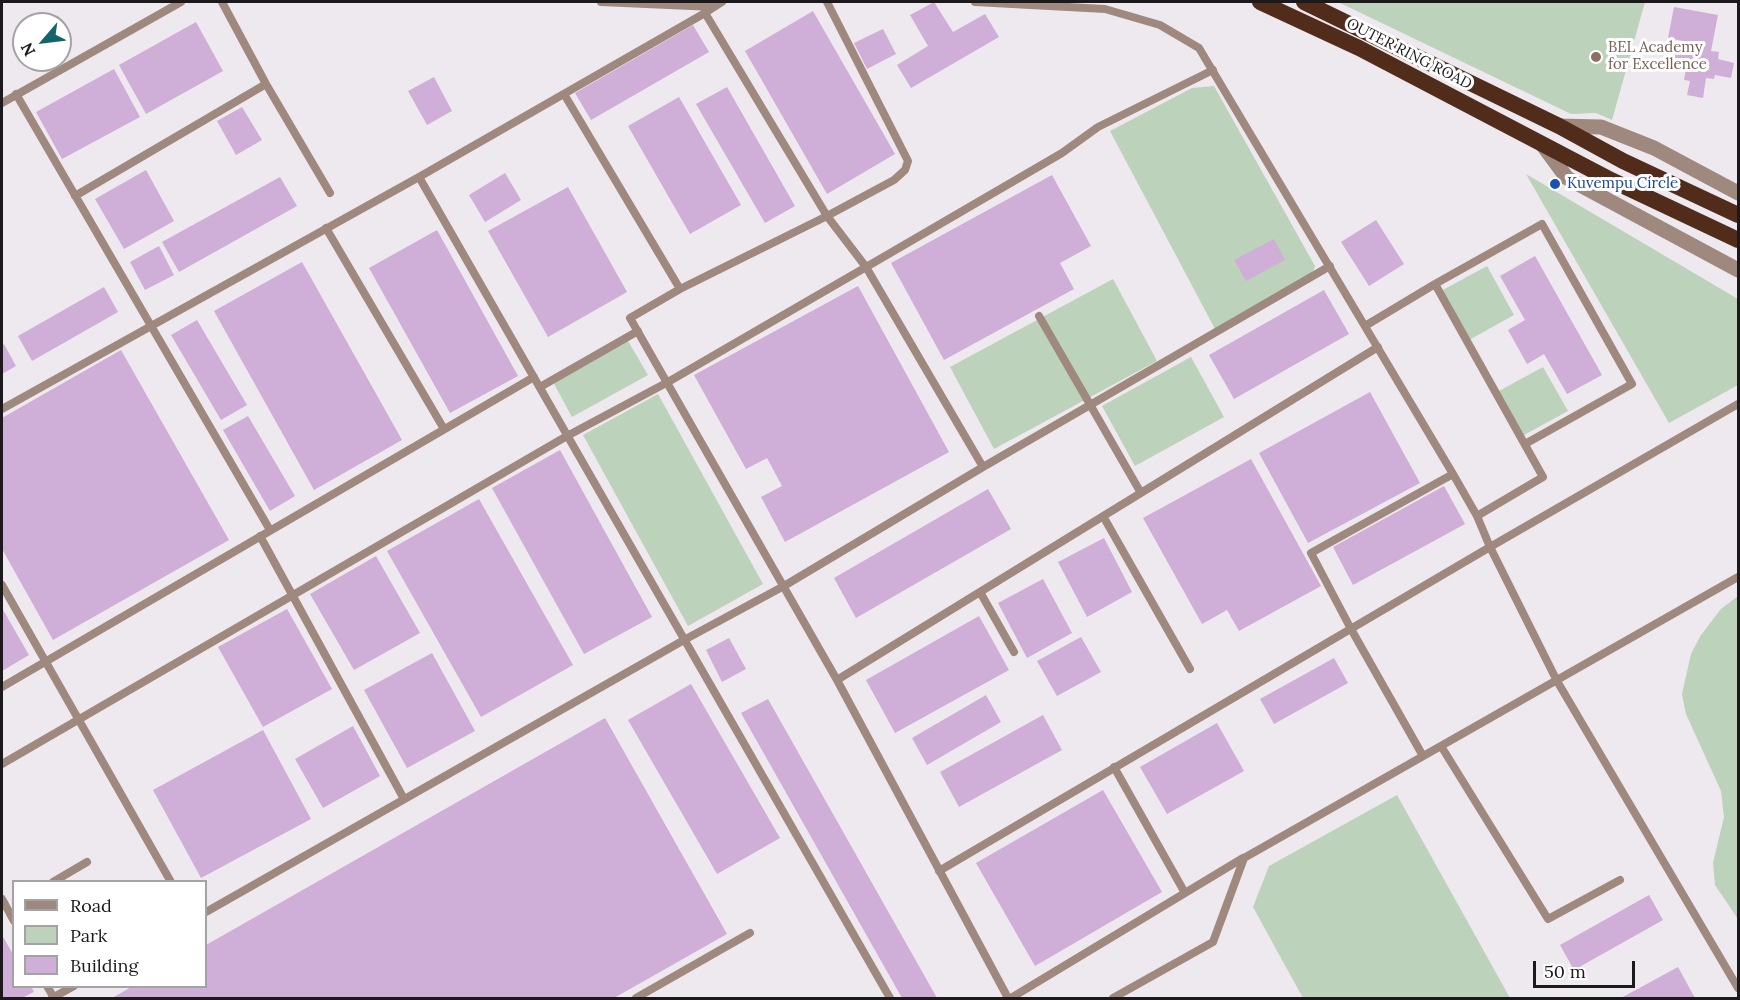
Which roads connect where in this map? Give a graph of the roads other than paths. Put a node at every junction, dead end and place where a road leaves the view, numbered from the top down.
1 (181, 2) edge
2 (222, 2) edge
3 (601, 2) edge
4 (827, 2) edge
5 (975, 2) edge
6 (1260, 2) edge
7 (1304, 2) edge
8 (719, 4) edge
9 (705, 13) junction
10 (1213, 70) junction
11 (266, 84) junction
12 (16, 94) junction
13 (564, 94) junction
14 (2, 103) edge
15 (1559, 126) junction
16 (1541, 142) junction
17 (419, 177) junction
18 (1738, 192) edge
19 (330, 193) dead end
20 (75, 196) junction
21 (1738, 215) edge
22 (827, 216) junction
23 (326, 228) junction
24 (1738, 240) edge
25 (866, 267) junction
26 (1330, 267) junction
27 (1738, 270) edge
28 (1435, 284) junction
29 (680, 289) junction
30 (1039, 316) dead end
31 (151, 326) junction
32 (1365, 326) junction
33 (638, 331) junction
34 (1378, 347) junction
35 (534, 377) junction
36 (668, 382) junction
37 (540, 387) junction
38 (1091, 404) junction
39 (1738, 404) edge
40 (2, 409) edge
41 (444, 429) junction
42 (567, 436) junction
43 (1525, 444) junction
44 (983, 467) junction
45 (1453, 474) junction
46 (1141, 493) junction
47 (1103, 516) junction
48 (1477, 516) junction
49 (270, 530) junction
50 (260, 536) junction
51 (1490, 547) junction
52 (1738, 577) edge
53 (2, 585) edge
54 (784, 586) junction
55 (980, 592) junction
56 (293, 595) junction
57 (1351, 629) junction
58 (684, 640) junction
59 (1014, 652) dead end
60 (45, 662) junction
61 (1190, 669) dead end
62 (837, 680) junction
63 (1557, 681) junction
64 (2, 687) edge
65 (78, 719) junction
66 (1442, 746) junction
67 (1423, 756) junction
68 (2, 764) edge
69 (1114, 767) junction
70 (405, 799) junction
71 (1244, 858) junction
72 (87, 862) dead end
73 (939, 871) junction
74 (56, 880) edge
75 (170, 880) edge
76 (1620, 880) dead end
77 (1185, 893) junction
78 (2, 899) edge
79 (10, 906) edge
80 (207, 911) edge
81 (750, 933) dead end
82 (72, 988) edge
83 (1738, 988) edge
84 (53, 998) edge
85 (636, 999) edge
86 (890, 999) edge
87 (1010, 999) edge
88 (1113, 999) edge

1 - 12 lane
2 - 11 lane
3 - 8 lane
4 - 22 lane
5 - 10 lane
6 - 16 highway, OUTER RING ROAD
7 - 15 highway, OUTER RING ROAD
8 - 9 lane
9 - 13 lane
9 - 22 lane
10 - 25 lane
10 - 26 lane
11 - 19 lane
11 - 20 lane
12 - 14 lane
12 - 20 lane
13 - 17 lane
13 - 29 lane
15 - 18 street
15 - 21 highway, OUTER RING ROAD
16 - 24 highway, OUTER RING ROAD
16 - 27 street
17 - 23 lane
17 - 35 lane
20 - 31 lane
22 - 25 lane
22 - 29 lane
23 - 31 lane
23 - 41 lane
25 - 36 lane
25 - 44 lane
26 - 32 lane
26 - 38 lane
28 - 32 lane
28 - 43 lane
28 - 43 lane
29 - 33 lane
30 - 38 lane
31 - 40 lane
31 - 49 lane
32 - 34 lane
33 - 36 lane
33 - 37 lane
34 - 45 lane
34 - 46 lane
35 - 37 lane
35 - 41 lane
36 - 42 lane
36 - 54 lane
37 - 42 lane
38 - 44 lane
38 - 46 lane
39 - 51 lane
41 - 49 lane
42 - 56 lane
42 - 58 lane
43 - 48 lane
44 - 54 lane
45 - 48 lane
45 - 57 lane
46 - 47 lane
47 - 55 lane
47 - 61 lane
48 - 51 lane
49 - 50 lane
50 - 56 lane
50 - 60 lane
51 - 57 lane
51 - 63 lane
52 - 63 lane
53 - 60 lane
54 - 58 lane
54 - 62 lane
55 - 59 lane
55 - 62 lane
56 - 65 lane
56 - 70 lane
57 - 67 lane
57 - 69 lane
58 - 70 lane
58 - 86 lane
60 - 64 lane
60 - 65 lane
62 - 73 lane
63 - 66 lane
63 - 83 lane
65 - 68 lane
65 - 75 lane
66 - 67 lane
66 - 76 lane
67 - 71 lane
69 - 73 lane
69 - 77 lane
70 - 80 lane
71 - 77 lane
71 - 88 lane
72 - 74 lane
73 - 87 lane
77 - 87 lane
78 - 79 lane
81 - 85 lane
82 - 84 lane

